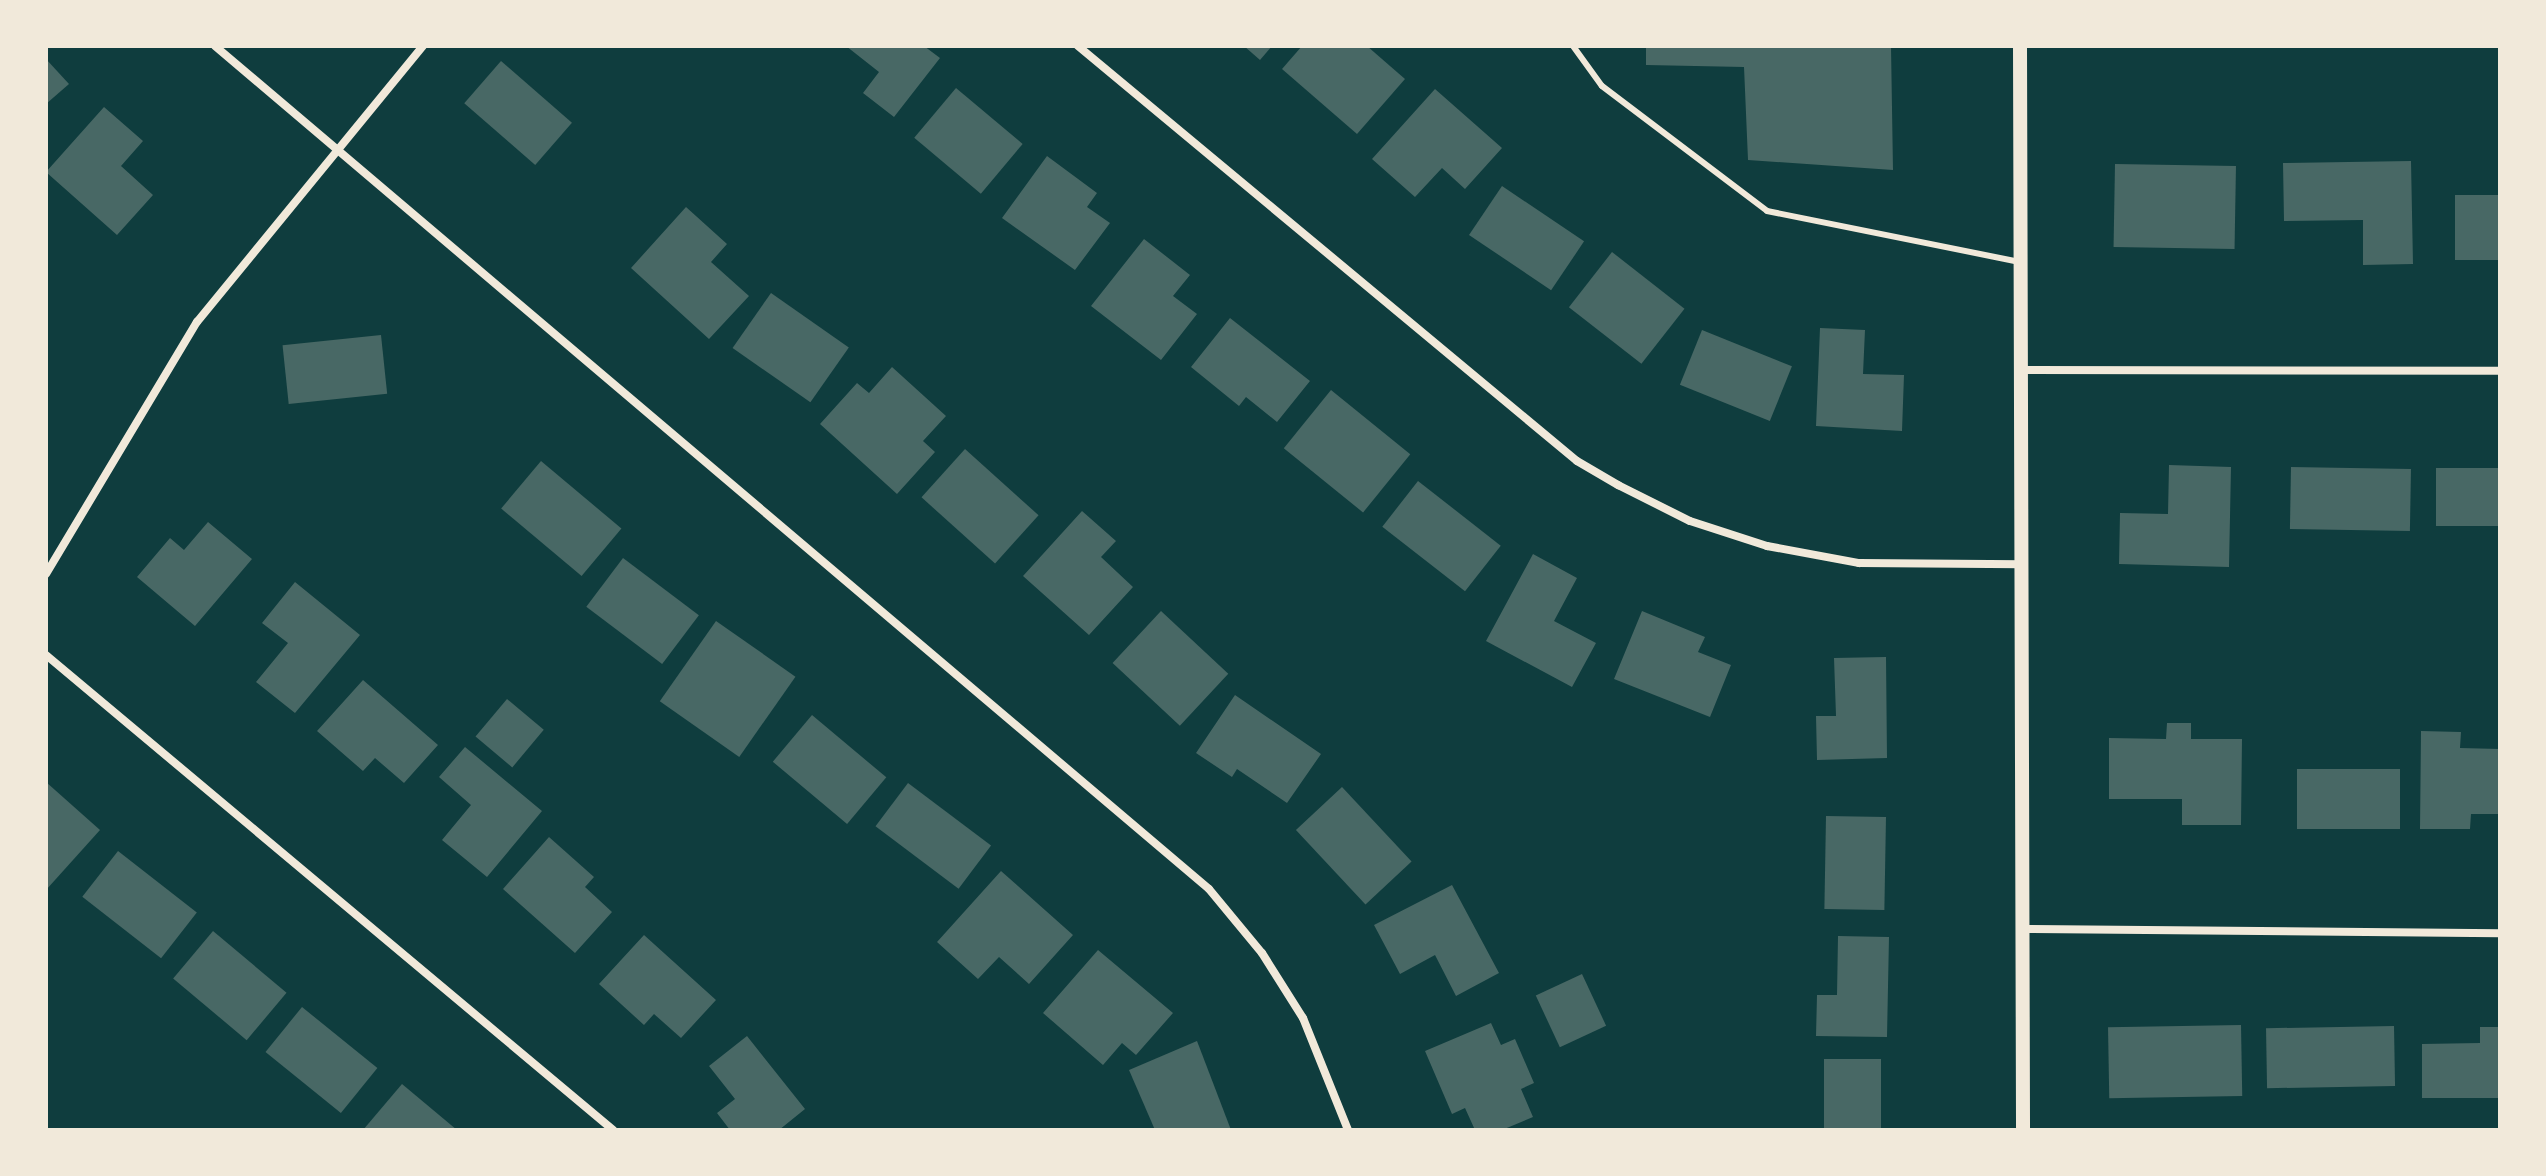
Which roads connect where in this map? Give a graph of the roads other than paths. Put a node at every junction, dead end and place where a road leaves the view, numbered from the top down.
1 (215, 46) edge
2 (423, 46) edge
3 (1078, 46) edge
4 (1573, 46) edge
5 (2020, 46) edge
6 (337, 150) junction
7 (2021, 262) junction
8 (2022, 370) junction
9 (2500, 371) edge
10 (2023, 564) junction
11 (46, 574) edge
12 (46, 655) edge
13 (2024, 929) junction
14 (2500, 933) edge
15 (613, 1130) edge
16 (1348, 1130) edge
17 (2023, 1130) edge

1 - 6 street
2 - 6 street
3 - 10 street
4 - 7 lane
5 - 7 street
6 - 11 street
6 - 16 street
7 - 8 street
8 - 9 street
8 - 10 street
10 - 13 street
12 - 15 street
13 - 14 street
13 - 17 street

